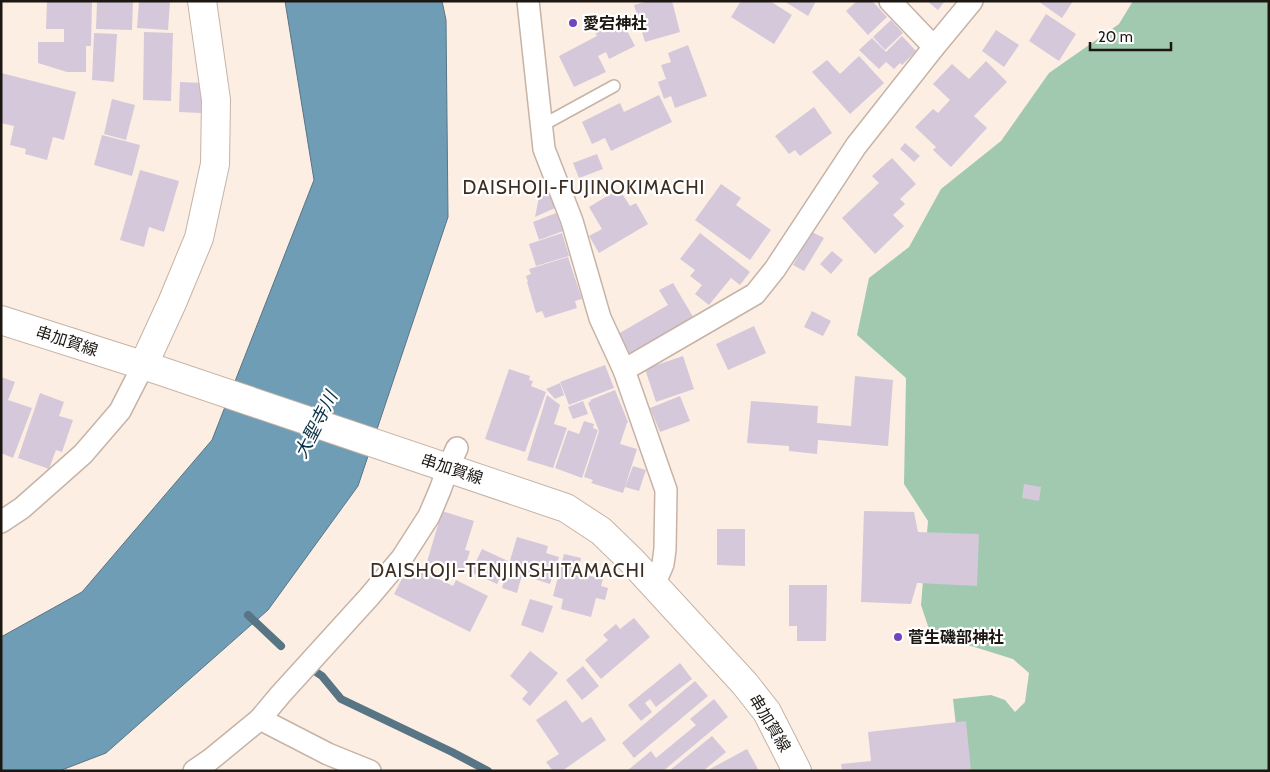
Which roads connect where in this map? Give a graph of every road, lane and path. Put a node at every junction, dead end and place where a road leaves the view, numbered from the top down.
1 (202, 1) edge
2 (528, 1) edge
3 (890, 1) edge
4 (972, 1) edge
5 (934, 48) junction
6 (614, 86) dead end
7 (541, 126) junction
8 (1, 320) edge
9 (152, 368) junction
10 (624, 370) junction
11 (446, 460) junction
12 (1, 522) edge
13 (654, 585) junction
14 (260, 719) junction
15 (332, 762) edge
16 (204, 767) edge
17 (370, 771) edge
18 (797, 771) edge

1 - 9 main road
2 - 7 street
3 - 5 street
4 - 5 street
5 - 10 street
6 - 7 lane
7 - 10 street
8 - 9 main road, 串加賀線
9 - 11 main road, 串加賀線
9 - 12 street
10 - 13 street
11 - 13 main road, 串加賀線
11 - 14 street
13 - 18 main road, 串加賀線
14 - 15 street
14 - 16 street
15 - 17 street

